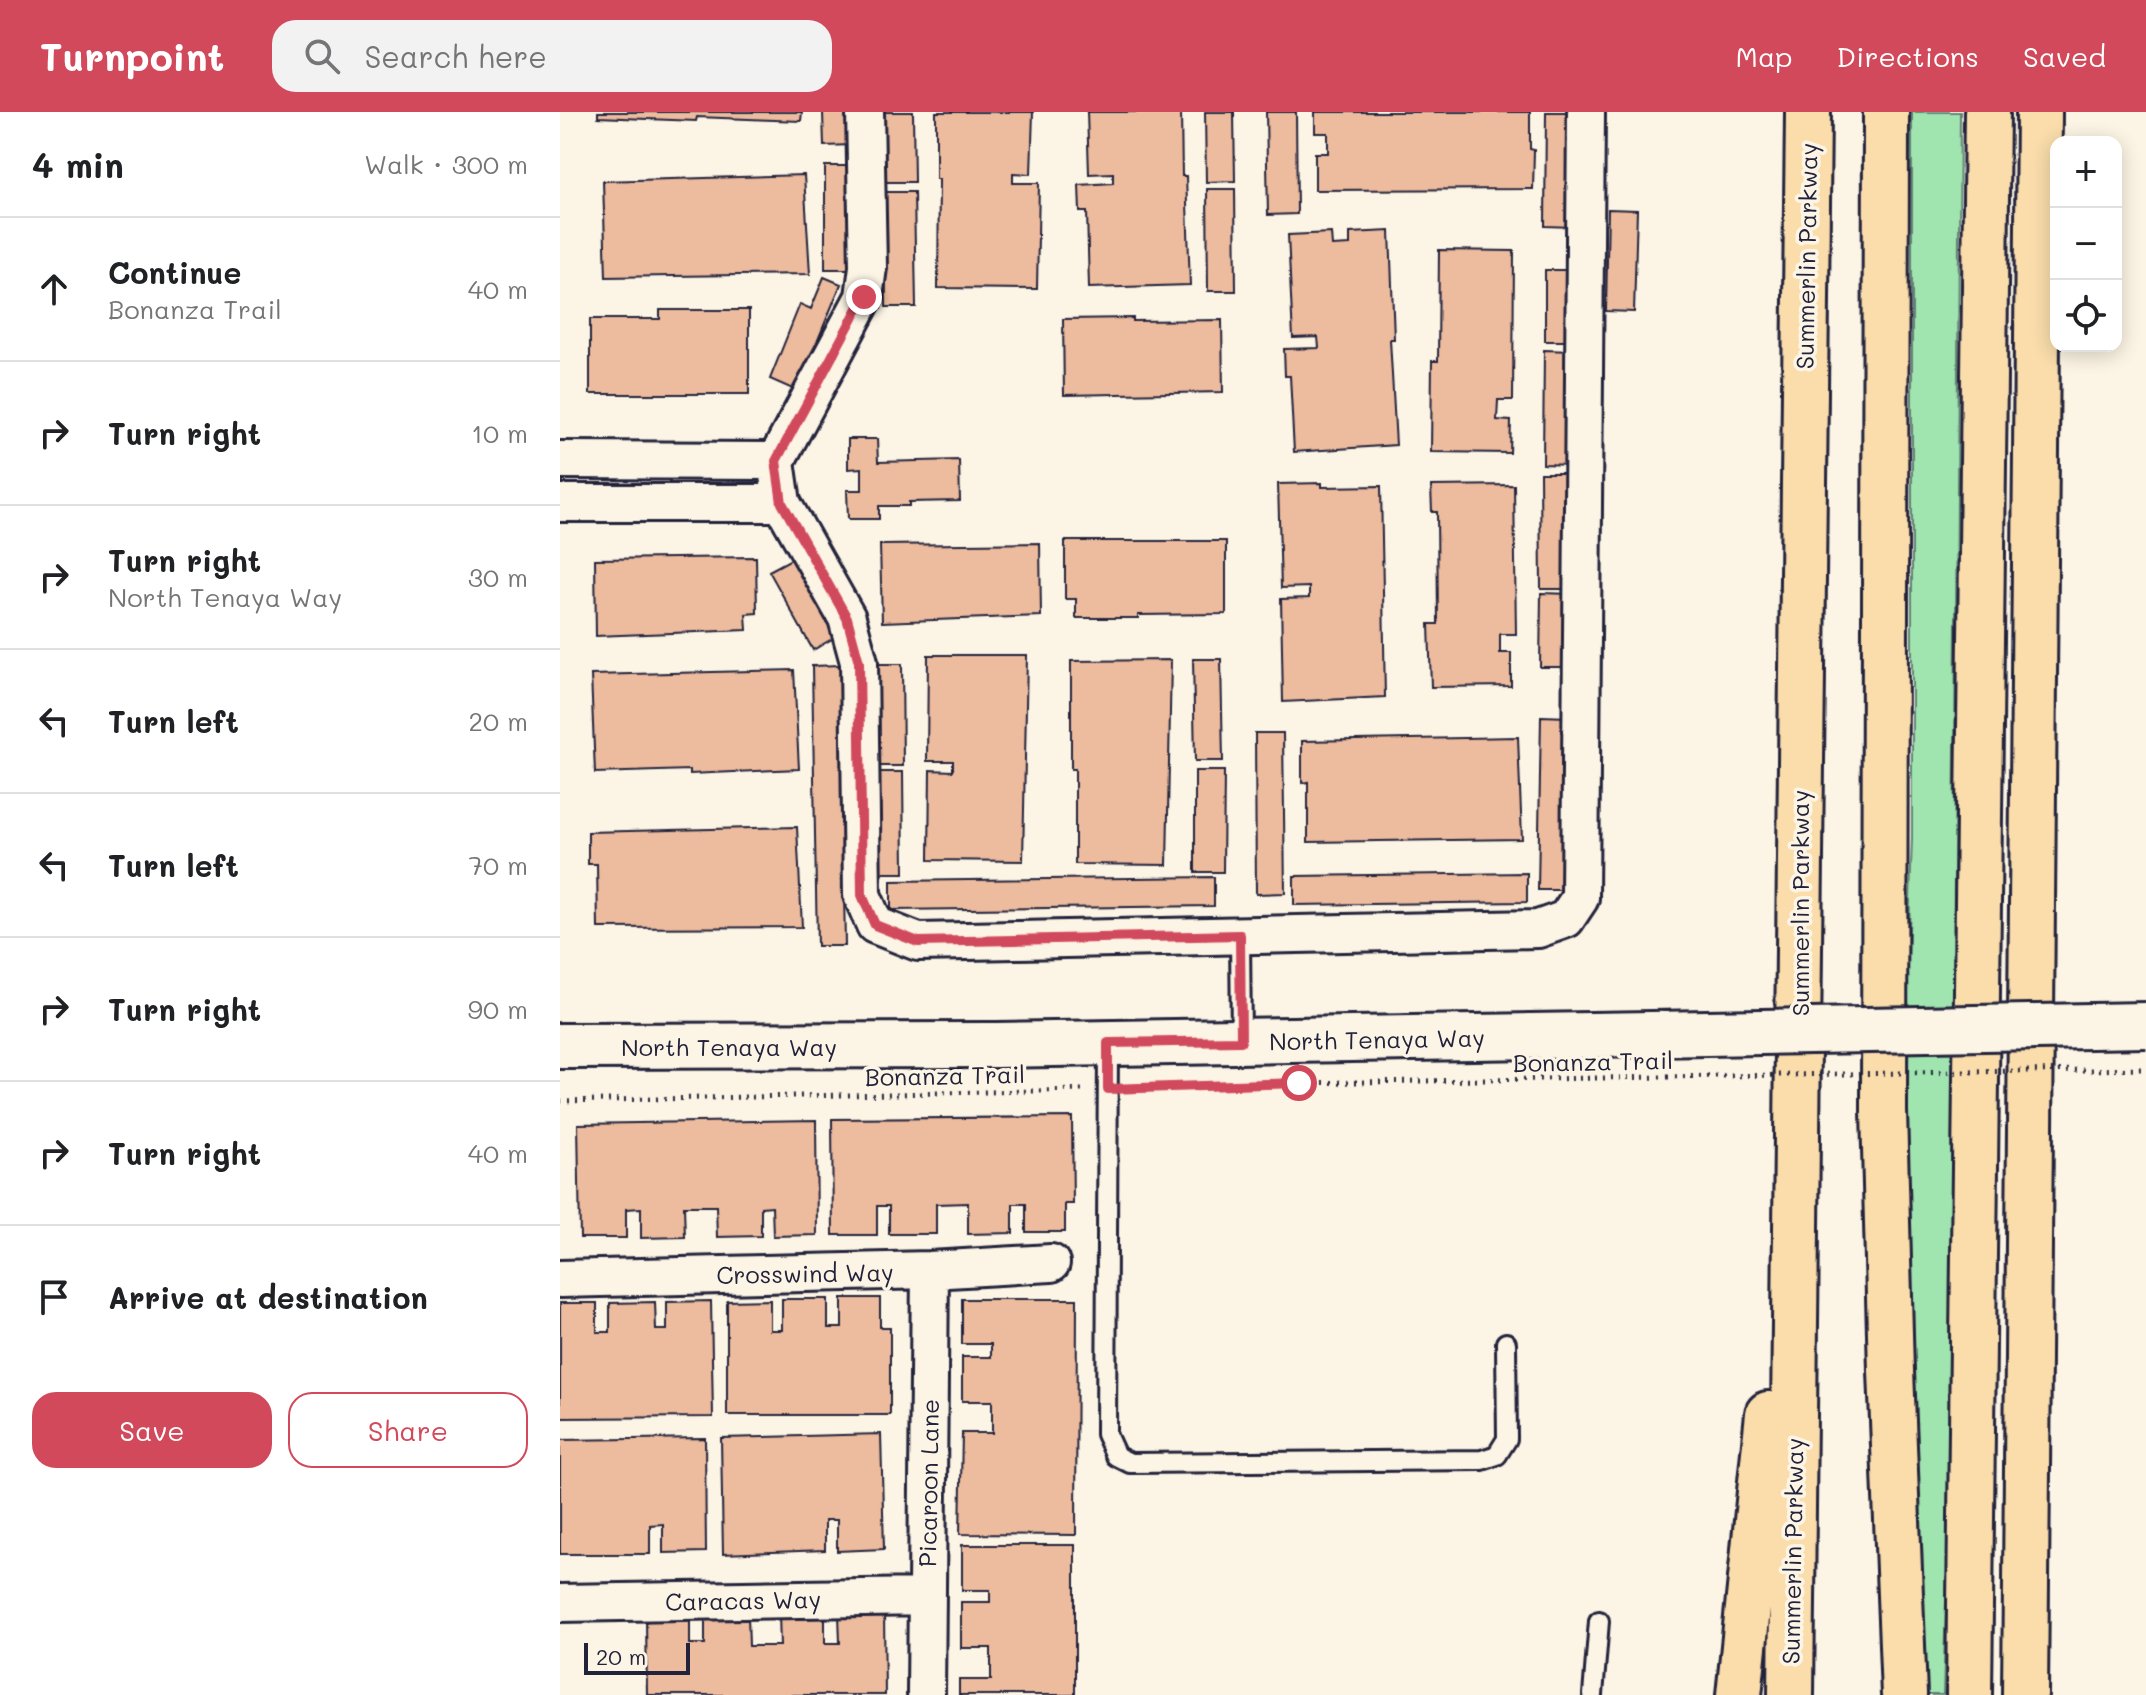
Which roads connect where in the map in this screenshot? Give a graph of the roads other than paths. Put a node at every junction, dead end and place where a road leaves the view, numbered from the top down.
1 (865, 112) edge
2 (1586, 112) edge
3 (1808, 112) edge
4 (1886, 112) edge
5 (1987, 112) edge
6 (2039, 112) edge
7 (560, 460) edge
8 (776, 461) junction
9 (615, 482) junction
10 (560, 503) edge
11 (782, 503) junction
12 (1240, 935) junction
13 (2146, 1025) edge
14 (1241, 1041) junction
15 (1108, 1043) junction
16 (560, 1046) edge
17 (1797, 1145) junction
18 (1051, 1263) dead end
19 (930, 1270) junction
20 (560, 1279) edge
21 (1506, 1343) dead end
22 (2026, 1582) junction
23 (927, 1597) junction
24 (560, 1603) edge
25 (1599, 1621) dead end
26 (926, 1695) edge
27 (1593, 1695) edge
28 (1739, 1695) edge
29 (1791, 1695) edge
30 (1904, 1695) edge
31 (1969, 1695) edge
32 (2025, 1695) edge
33 (2044, 1695) edge

1 - 8 street
2 - 12 street
3 - 17 highway, Summerlin Parkway
4 - 30 highway
5 - 31 highway
6 - 22 highway
7 - 9 street
8 - 9 street
8 - 11 street
9 - 10 street
9 - 11 street
11 - 12 street
12 - 14 lane
13 - 14 main road, North Tenaya Way, bridge
14 - 15 main road, North Tenaya Way
15 - 16 main road, North Tenaya Way
15 - 21 lane
17 - 28 highway
17 - 29 highway, Summerlin Parkway
18 - 19 street, Crosswind Way
19 - 20 street, Crosswind Way
19 - 23 street, Picaroon Lane
22 - 32 highway
22 - 33 highway
23 - 24 street, Caracas Way
23 - 26 street, Picaroon Lane
25 - 27 lane

